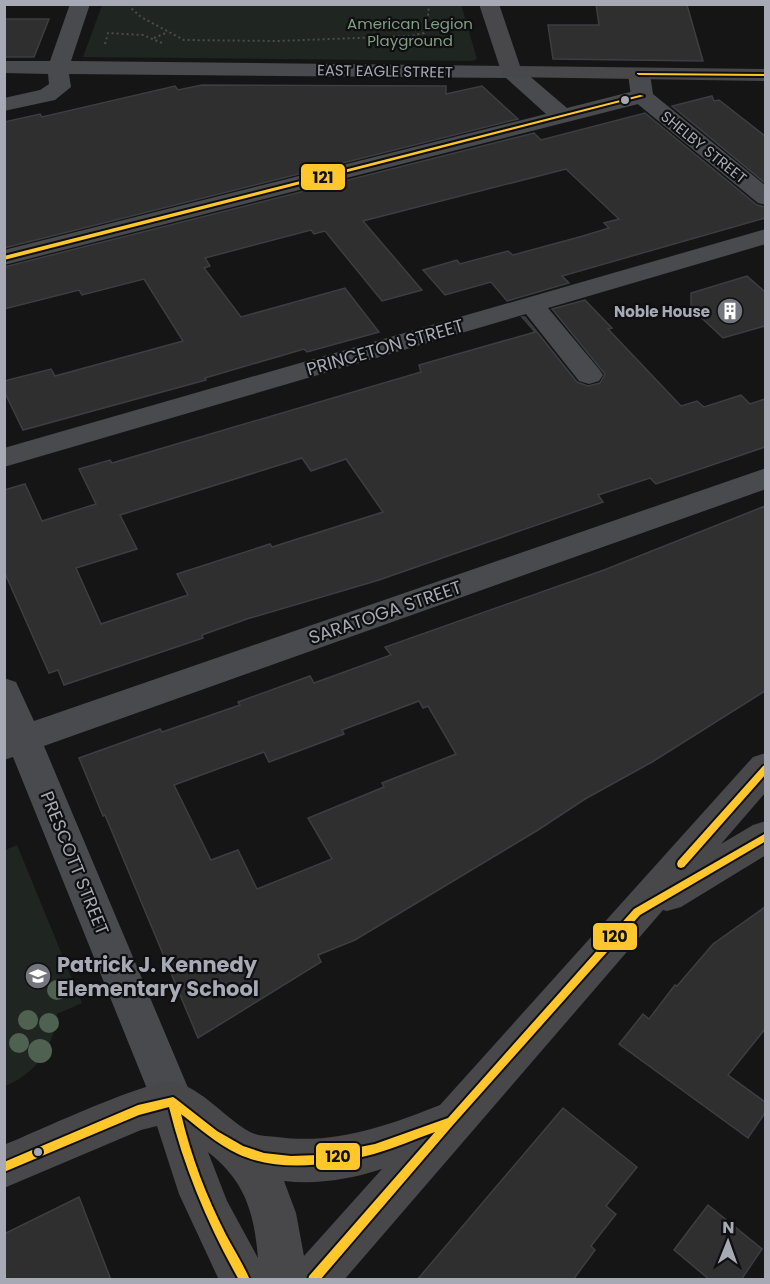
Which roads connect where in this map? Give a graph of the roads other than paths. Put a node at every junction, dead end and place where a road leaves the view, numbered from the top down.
1 (80, 4) edge
2 (489, 4) edge
3 (4, 67) edge
4 (58, 68) junction
5 (511, 72) junction
6 (765, 75) edge
7 (640, 85) junction
8 (4, 105) edge
9 (562, 116) junction
10 (765, 198) edge
11 (765, 236) edge
12 (4, 258) edge
13 (531, 304) junction
14 (589, 375) dead end
15 (4, 458) edge
16 (765, 478) edge
17 (4, 691) edge
18 (14, 742) edge
19 (765, 767) edge
20 (765, 836) edge
21 (637, 912) junction
22 (173, 1102) junction
23 (451, 1121) junction
24 (237, 1149) junction
25 (4, 1167) edge
26 (245, 1280) edge
27 (282, 1280) edge
28 (313, 1280) edge

1 - 4 street
2 - 5 main road
3 - 4 street, EAST EAGLE STREET
4 - 5 street, EAST EAGLE STREET
4 - 8 street
5 - 7 main road, EAST EAGLE STREET
5 - 9 street
6 - 7 main road, EAST EAGLE STREET
7 - 9 street
7 - 10 street, SHELBY STREET
9 - 12 street
11 - 13 street, PRINCETON STREET
13 - 14 street
13 - 15 street, PRINCETON STREET
16 - 18 street, SARATOGA STREET
17 - 18 street, PRESCOTT STREET
18 - 22 street, PRESCOTT STREET
19 - 21 main road
20 - 21 main road
21 - 23 main road
22 - 24 main road
22 - 25 main road
22 - 26 main road, PRESCOTT STREET
23 - 24 main road
23 - 28 main road
24 - 27 main road

